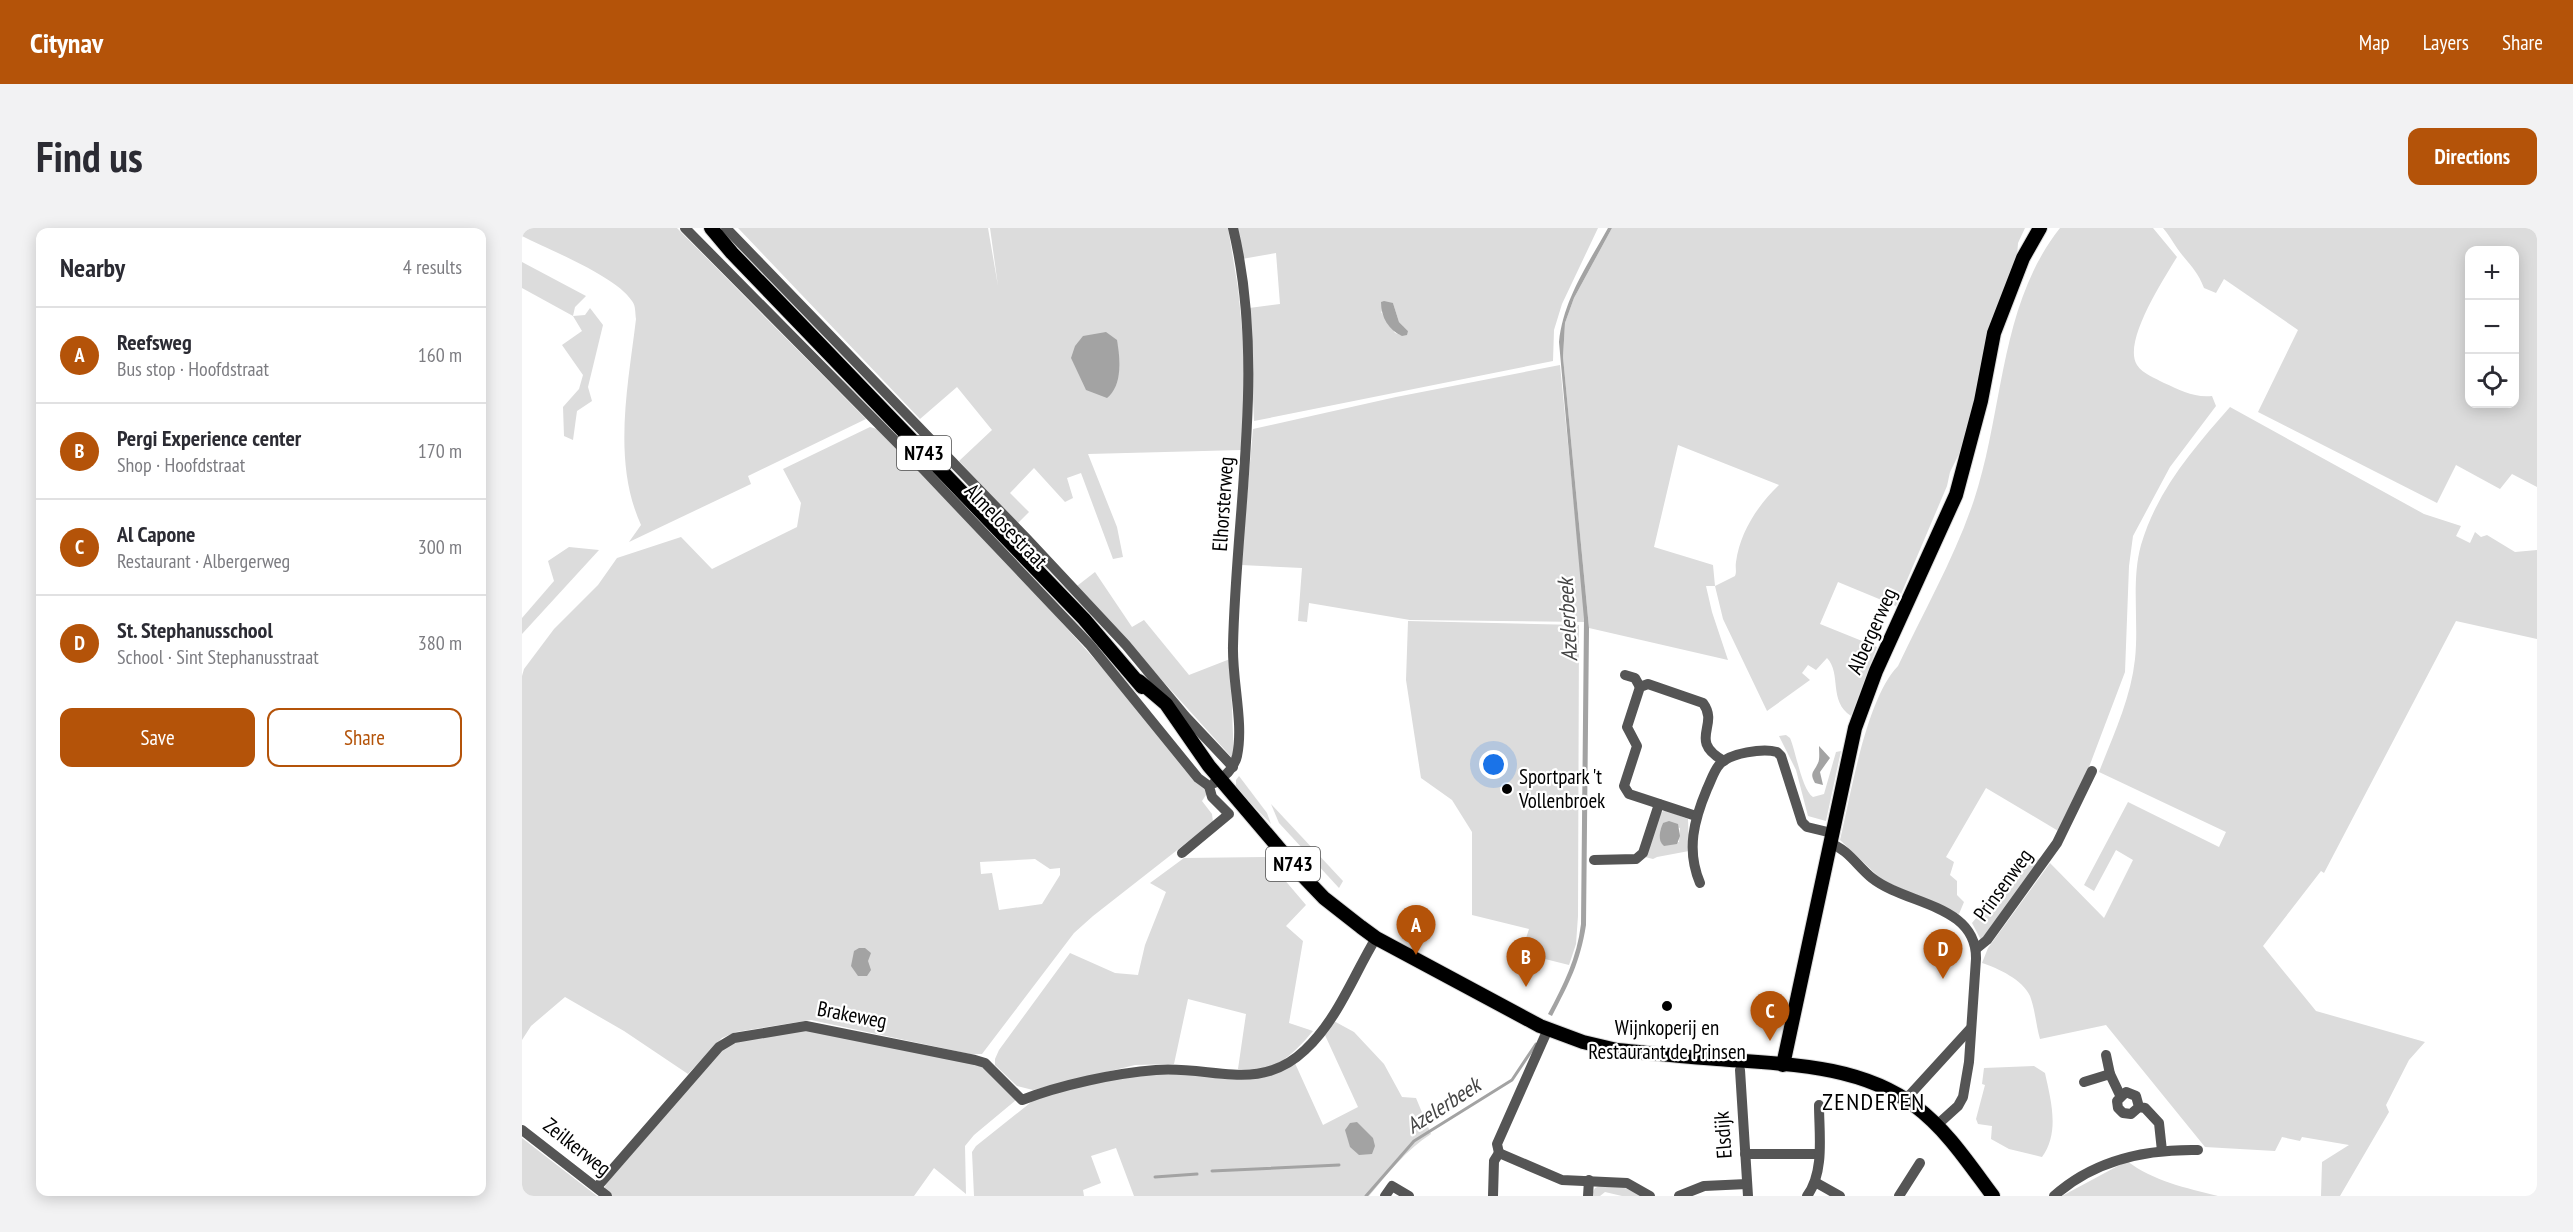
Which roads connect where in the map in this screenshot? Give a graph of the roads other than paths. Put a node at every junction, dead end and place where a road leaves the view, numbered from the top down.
1 (685, 228) edge
2 (702, 228) edge
3 (711, 228) edge
4 (726, 228) edge
5 (1233, 228) edge
6 (2040, 228) edge
7 (732, 253) junction
8 (1624, 675) dead end
9 (1640, 687) junction
10 (1724, 761) junction
11 (1233, 766) junction
12 (2092, 771) dead end
13 (1215, 782) junction
14 (1659, 804) junction
15 (1696, 816) junction
16 (1830, 838) junction
17 (1182, 853) dead end
18 (1594, 860) dead end
19 (1700, 883) dead end
20 (1376, 938) junction
21 (1976, 949) junction
22 (1548, 1029) junction
23 (1970, 1029) junction
24 (2106, 1055) dead end
25 (1783, 1065) junction
26 (1740, 1070) dead end
27 (2110, 1074) junction
28 (2084, 1082) dead end
29 (2120, 1095) junction
30 (1906, 1099) junction
31 (1819, 1105) dead end
32 (2139, 1107) junction
33 (1937, 1125) junction
34 (522, 1130) edge
35 (2198, 1150) dead end
36 (2162, 1151) junction
37 (1499, 1153) junction
38 (1744, 1154) junction
39 (1819, 1154) junction
40 (1920, 1163) dead end
41 (1583, 1180) junction
42 (1815, 1182) junction
43 (597, 1187) junction
44 (1747, 1190) edge
45 (607, 1196) edge
46 (1384, 1196) edge
47 (1409, 1196) edge
48 (1493, 1196) edge
49 (1588, 1196) edge
50 (1650, 1196) edge
51 (1679, 1196) edge
52 (1807, 1196) edge
53 (1840, 1196) edge
54 (1899, 1196) edge
55 (1993, 1196) edge
56 (2054, 1196) edge

1 - 13 street, Almelosestraat
2 - 7 main road, Almelosestraat / N743
3 - 7 main road, Almelosestraat / N743
4 - 11 street, Almelosestraat
5 - 11 street, Elhorsterweg
6 - 16 main road, Albergerweg
7 - 13 main road, Almelosestraat / N743
8 - 9 street
9 - 10 street
9 - 14 street
10 - 15 street
10 - 16 street, Prinsenweg
11 - 13 street
12 - 21 street, Prinsenweg
13 - 17 street
13 - 20 main road, N743
14 - 15 street
14 - 18 street
15 - 19 street
16 - 21 street, Prinsenweg
16 - 25 main road, Albergerweg
20 - 22 main road, N743
20 - 43 street, Brakeweg
21 - 23 street
22 - 25 main road, N743
22 - 37 street
23 - 30 street
23 - 33 street
24 - 27 street
25 - 30 main road, N743
26 - 38 street, Elsdijk
27 - 28 street
27 - 29 street
29 - 32 street
29 - 32 street
30 - 33 main road, N743
31 - 39 street
32 - 36 street
33 - 55 main road, N743
34 - 43 street, Zeilkerweg
35 - 36 street
36 - 56 street
37 - 41 street
37 - 48 street
38 - 39 street
38 - 44 street, Elsdijk
39 - 42 street
40 - 54 street
41 - 49 street
41 - 50 street
42 - 52 street
42 - 53 street
43 - 45 street, Zeilkerweg
44 - 51 street
46 - 47 street

